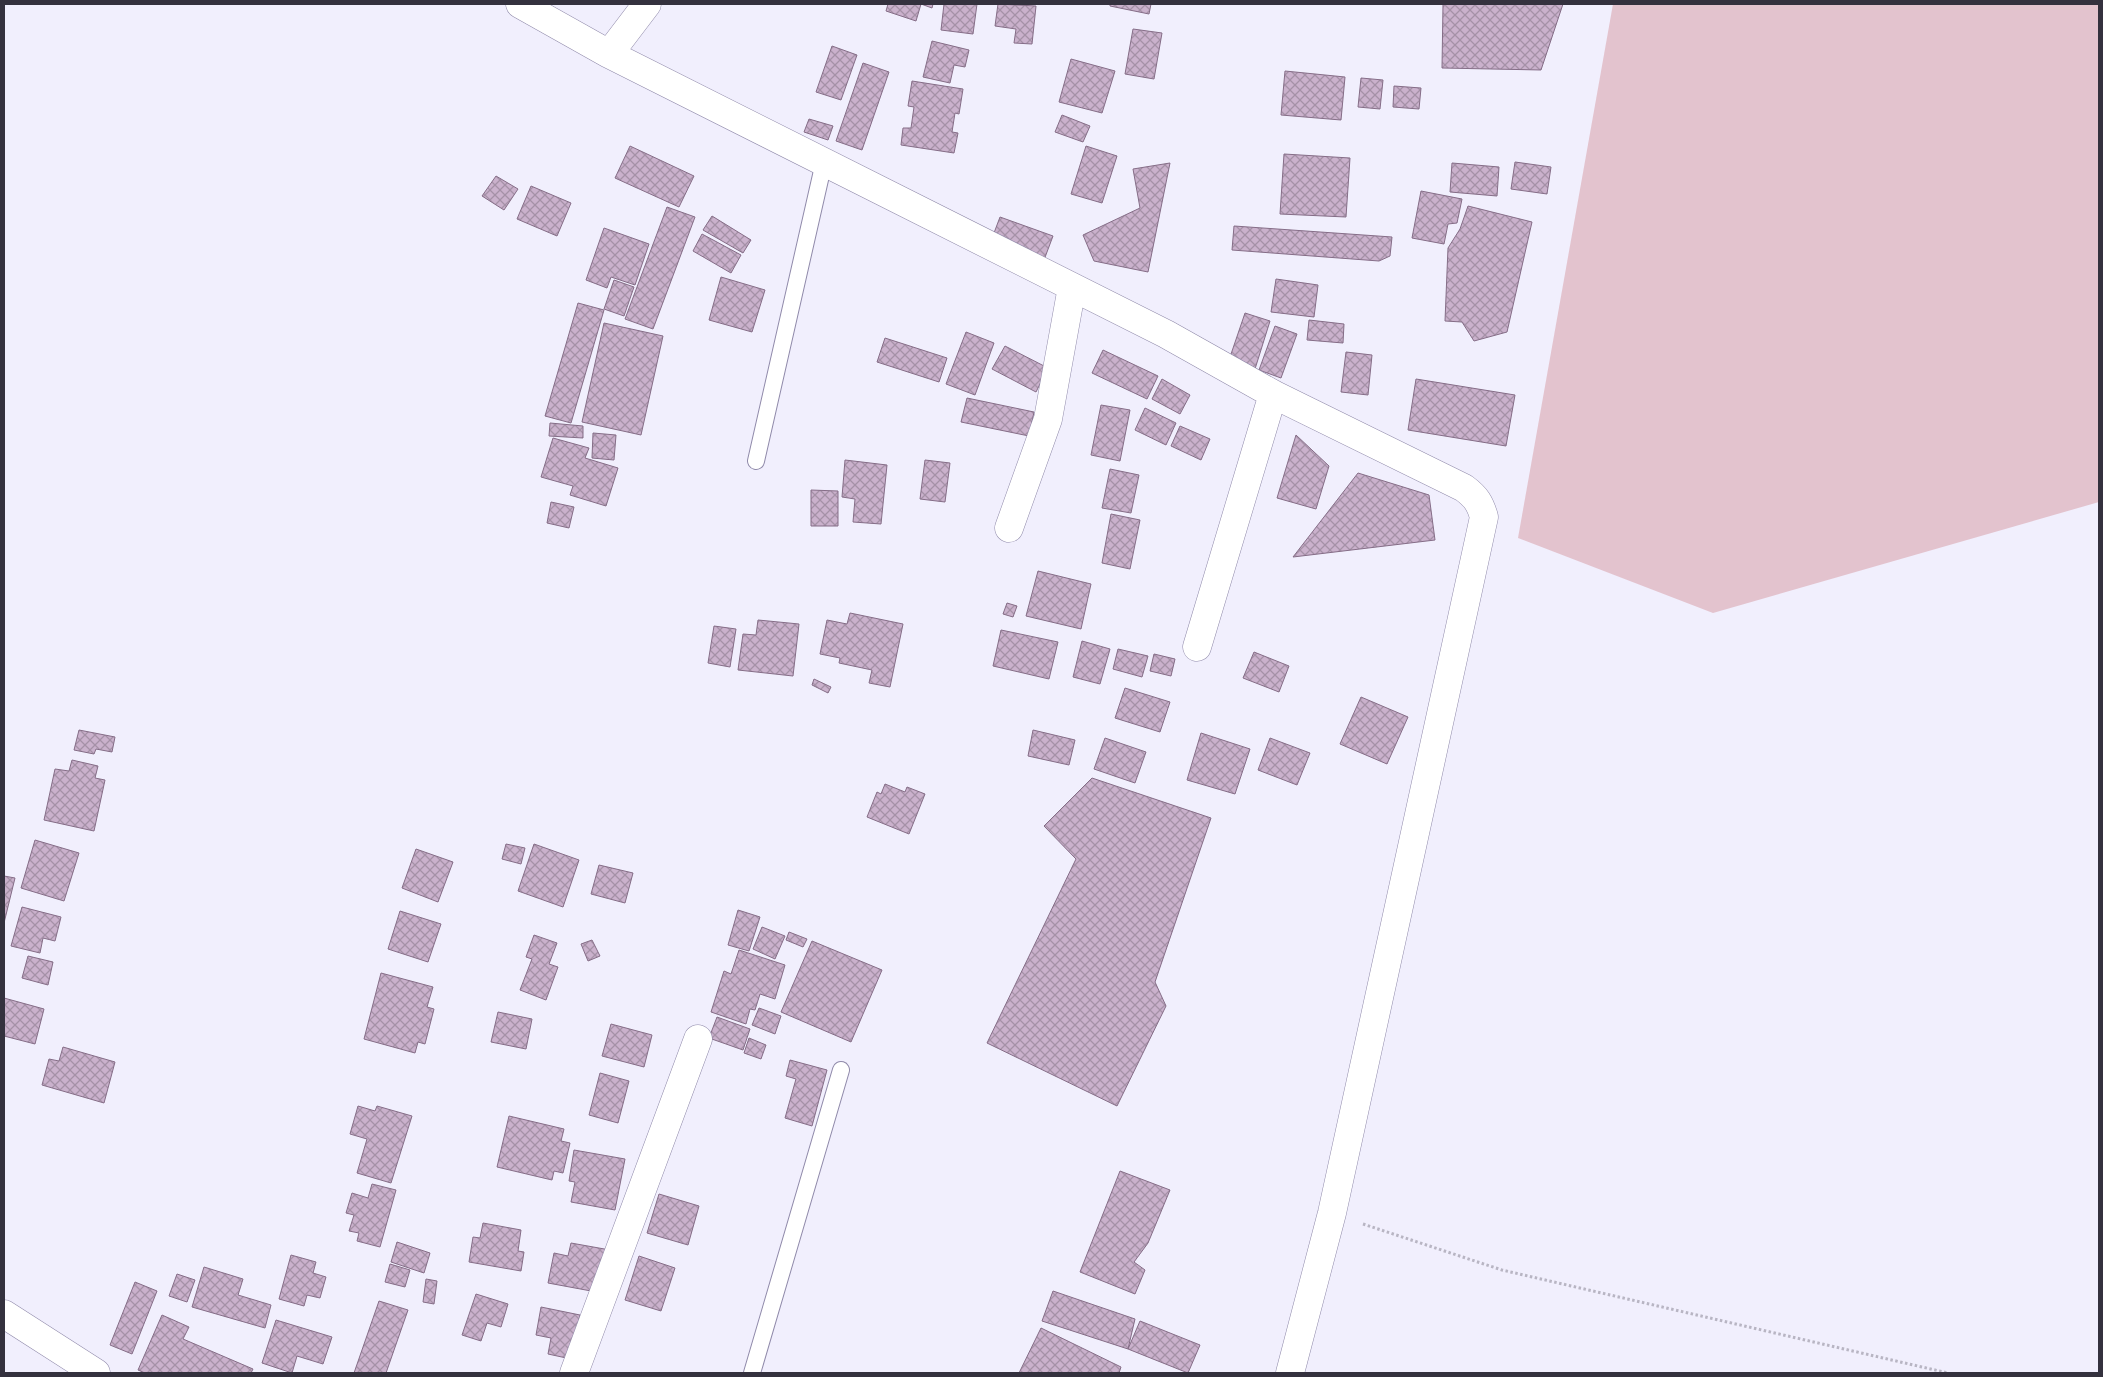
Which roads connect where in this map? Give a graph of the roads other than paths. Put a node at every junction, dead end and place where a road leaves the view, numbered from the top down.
1 (520, 4) edge
2 (647, 4) edge
3 (609, 54) junction
4 (824, 162) junction
5 (1072, 287) junction
6 (1273, 394) junction
7 (756, 461) dead end
8 (1009, 528) dead end
9 (1196, 647) dead end
10 (698, 1039) dead end
11 (841, 1070) dead end
12 (4, 1314) edge
13 (96, 1373) edge
14 (574, 1373) edge
15 (752, 1373) edge
16 (1290, 1373) edge

1 - 3 street
2 - 3 street
3 - 4 street
4 - 5 street
4 - 7 lane
5 - 6 street
5 - 8 street
6 - 9 street
6 - 16 street
10 - 14 street
11 - 15 lane
12 - 13 street

